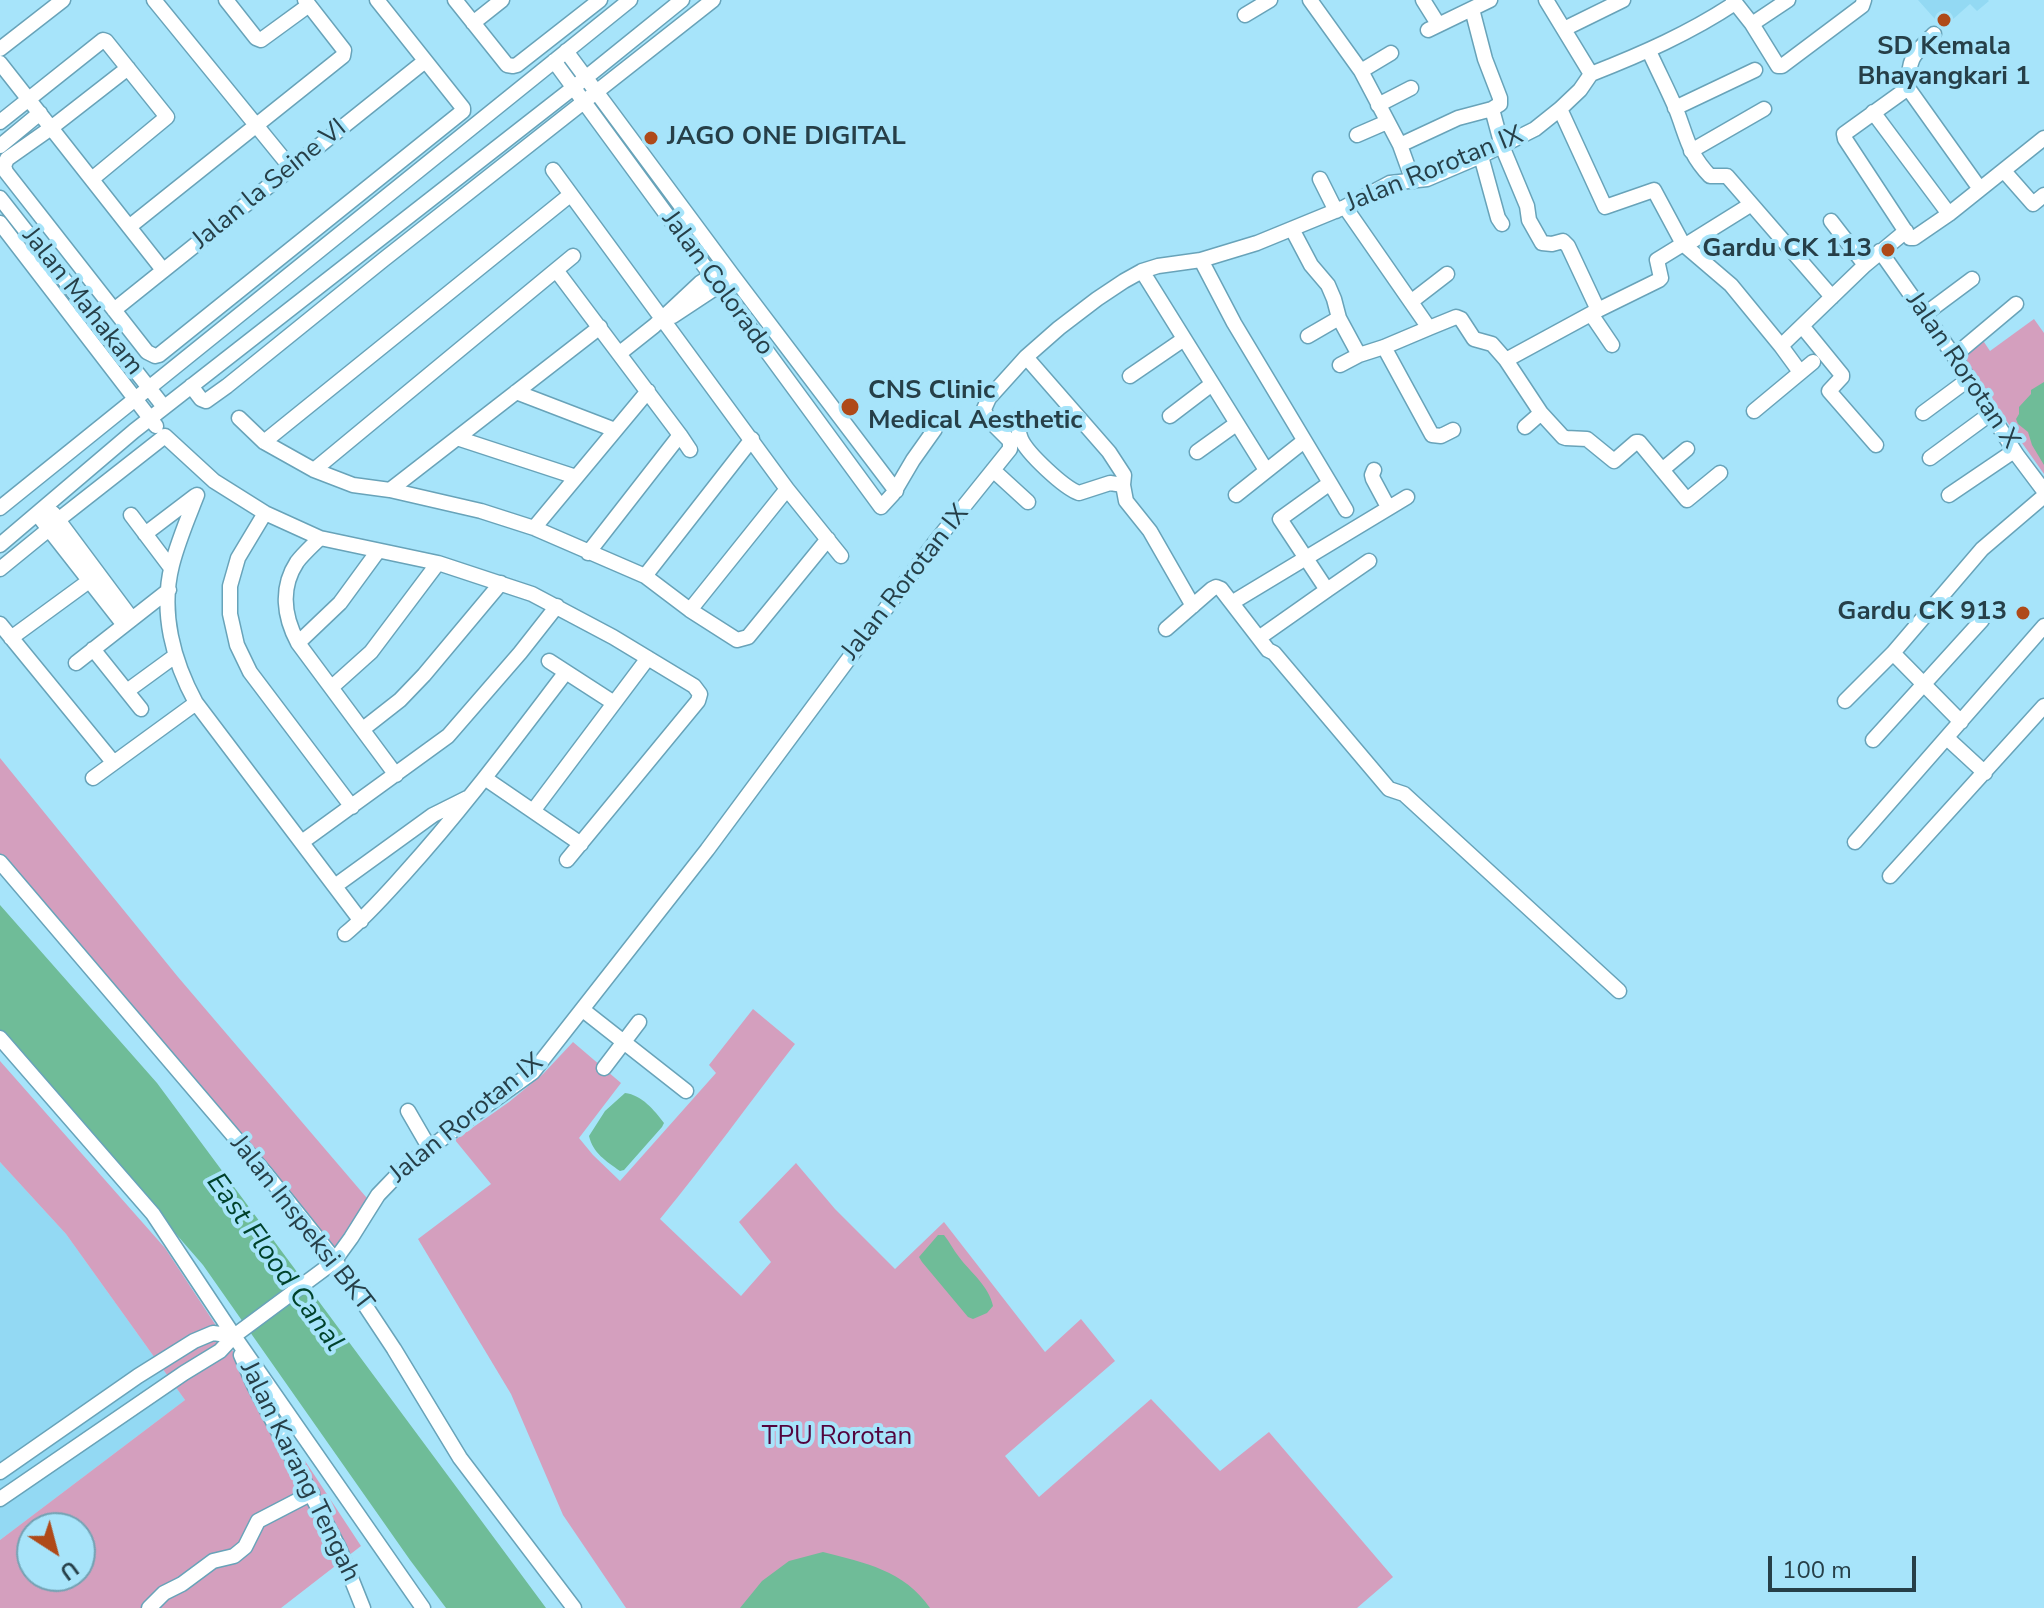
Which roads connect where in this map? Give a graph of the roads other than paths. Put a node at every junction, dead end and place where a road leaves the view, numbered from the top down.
1 (63, 0) edge
2 (154, 0) edge
3 (226, 0) edge
4 (377, 0) edge
5 (455, 0) edge
6 (502, 0) edge
7 (600, 0) edge
8 (630, 0) edge
9 (682, 0) edge
10 (713, 0) edge
11 (1270, 0) edge
12 (1310, 0) edge
13 (1423, 0) edge
14 (1490, 0) edge
15 (1546, 0) edge
16 (1623, 0) edge
17 (1788, 0) edge
18 (1864, 0) edge
19 (1734, 1) edge
20 (307, 2) edge
21 (1250, 8) edge
22 (1472, 9) junction
23 (473, 23) junction
24 (1752, 24) junction
25 (1564, 29) junction
26 (1934, 34) dead end
27 (0, 49) edge
28 (1649, 51) junction
29 (1391, 53) dead end
30 (569, 55) junction
31 (425, 61) junction
32 (0, 63) edge
33 (557, 65) junction
34 (128, 68) junction
35 (1755, 70) dead end
36 (1361, 71) junction
37 (1591, 74) junction
38 (584, 75) junction
39 (571, 85) junction
40 (1411, 88) dead end
41 (1908, 88) junction
42 (597, 92) junction
43 (29, 100) junction
44 (584, 102) junction
45 (1378, 105) junction
46 (1675, 108) junction
47 (1492, 109) junction
48 (1560, 109) junction
49 (1764, 109) dead end
50 (1873, 112) junction
51 (40, 113) junction
52 (0, 122) edge
53 (1387, 122) junction
54 (256, 126) junction
55 (51, 128) junction
56 (1357, 135) dead end
57 (2044, 138) edge
58 (1400, 145) junction
59 (0, 146) edge
60 (1502, 146) junction
61 (1691, 151) junction
62 (1481, 156) junction
63 (291, 168) junction
64 (553, 170) dead end
65 (2004, 171) junction
66 (92, 179) junction
67 (1320, 179) dead end
68 (1413, 181) junction
69 (1980, 189) junction
70 (570, 195) junction
71 (2044, 195) edge
72 (0, 198) edge
73 (1750, 205) junction
74 (1340, 209) junction
75 (1949, 214) junction
76 (1831, 221) dead end
77 (0, 223) edge
78 (1502, 224) dead end
79 (129, 227) junction
80 (1292, 229) junction
81 (1906, 231) junction
82 (7, 241) edge
83 (1683, 244) junction
84 (372, 245) junction
85 (713, 249) junction
86 (1880, 251) junction
87 (573, 256) dead end
88 (699, 259) junction
89 (383, 260) junction
90 (1201, 260) junction
91 (1865, 265) junction
92 (163, 270) junction
93 (556, 270) junction
94 (1142, 271) junction
95 (729, 272) junction
96 (1447, 274) dead end
97 (1972, 279) dead end
98 (715, 281) junction
99 (1832, 297) junction
100 (1412, 301) junction
101 (2016, 304) dead end
102 (114, 310) junction
103 (1595, 312) junction
104 (1925, 314) junction
105 (1339, 318) junction
106 (659, 322) junction
107 (1802, 326) junction
108 (600, 327) junction
109 (1429, 328) junction
110 (1308, 336) dead end
111 (1184, 339) junction
112 (1612, 345) dead end
113 (1781, 346) junction
114 (1384, 347) junction
115 (620, 353) junction
116 (1359, 355) junction
117 (1954, 356) junction
118 (1026, 357) junction
119 (1506, 360) junction
120 (1813, 362) dead end
121 (1340, 365) dead end
122 (1800, 372) junction
123 (1130, 376) dead end
124 (1969, 379) junction
125 (1212, 384) junction
126 (191, 386) junction
127 (149, 387) junction
128 (648, 391) junction
129 (516, 392) junction
130 (136, 398) junction
131 (164, 407) junction
132 (1754, 411) dead end
133 (1541, 413) junction
134 (1923, 413) dead end
135 (1990, 414) junction
136 (1170, 416) dead end
137 (151, 418) junction
138 (239, 418) dead end
139 (1018, 419) dead end
140 (1236, 424) junction
141 (1525, 427) dead end
142 (935, 429) dead end
143 (615, 430) junction
144 (1453, 430) dead end
145 (680, 435) junction
146 (165, 436) junction
147 (457, 438) junction
148 (752, 439) junction
149 (1304, 441) junction
150 (264, 442) junction
151 (1876, 445) dead end
152 (1687, 449) dead end
153 (690, 450) dead end
154 (2014, 451) junction
155 (1197, 452) dead end
156 (1930, 458) dead end
157 (314, 470) junction
158 (993, 470) junction
159 (1266, 470) junction
160 (1374, 470) dead end
161 (1662, 470) junction
162 (1720, 473) dead end
163 (576, 477) junction
164 (214, 481) junction
165 (1330, 483) junction
166 (1123, 485) junction
167 (787, 489) junction
168 (390, 490) junction
169 (896, 491) junction
170 (2043, 491) edge
171 (197, 495) junction
172 (1236, 495) dead end
173 (1949, 495) dead end
174 (1407, 497) dead end
175 (1028, 502) dead end
176 (1388, 507) junction
177 (0, 508) edge
178 (42, 510) junction
179 (1346, 510) dead end
180 (265, 513) junction
181 (131, 515) dead end
182 (1280, 519) junction
183 (56, 528) junction
184 (534, 528) junction
185 (1268, 528) dead end
186 (145, 534) junction
187 (320, 538) junction
188 (828, 539) junction
189 (0, 545) edge
190 (378, 551) junction
191 (588, 553) junction
192 (841, 556) dead end
193 (1307, 558) junction
194 (1369, 561) dead end
195 (438, 563) junction
196 (171, 568) junction
197 (0, 569) edge
198 (645, 576) junction
199 (89, 581) junction
200 (501, 583) junction
201 (169, 590) junction
202 (1327, 590) junction
203 (1238, 599) dead end
204 (557, 606) junction
205 (1193, 606) junction
206 (690, 610) junction
207 (1982, 620) dead end
208 (128, 622) junction
209 (0, 624) edge
210 (2043, 628) edge
211 (1166, 629) dead end
212 (1263, 635) dead end
213 (11, 638) junction
214 (298, 643) junction
215 (93, 649) junction
216 (1893, 653) junction
217 (175, 656) junction
218 (648, 658) junction
219 (549, 661) dead end
220 (76, 663) dead end
221 (566, 672) junction
222 (1922, 685) junction
223 (332, 687) junction
224 (127, 691) junction
225 (1845, 701) dead end
226 (196, 703) junction
227 (614, 703) junction
228 (2044, 706) edge
229 (141, 709) dead end
230 (1961, 722) junction
231 (363, 729) junction
232 (1947, 738) junction
233 (1873, 740) dead end
234 (113, 762) junction
235 (1985, 773) junction
236 (396, 775) junction
237 (93, 778) dead end
238 (486, 779) junction
239 (471, 796) junction
240 (352, 807) junction
241 (533, 811) junction
242 (302, 842) junction
243 (1855, 842) dead end
244 (581, 844) junction
245 (567, 860) dead end
246 (0, 862) edge
247 (1890, 876) dead end
248 (335, 886) junction
249 (361, 921) junction
250 (345, 934) dead end
251 (1619, 991) dead end
252 (583, 1010) junction
253 (639, 1022) dead end
254 (0, 1038) edge
255 (623, 1043) junction
256 (604, 1068) dead end
257 (686, 1091) dead end
258 (408, 1111) dead end
259 (430, 1149) junction
260 (331, 1264) junction
261 (240, 1332) junction
262 (0, 1472) edge
263 (308, 1495) junction
264 (0, 1499) edge
265 (149, 1608) edge
266 (363, 1608) edge
267 (423, 1608) edge
268 (574, 1608) edge

1 - 27 street
2 - 54 street
3 - 20 street
4 - 31 street
5 - 23 street
6 - 23 street
7 - 23 street
8 - 30 street
9 - 38 street
10 - 42 street
11 - 21 street
12 - 36 street
13 - 22 street
14 - 22 street
15 - 25 street
16 - 25 street
17 - 24 street
18 - 24 street
19 - 24 street
19 - 28 street
20 - 54 street
22 - 47 street
25 - 37 street
26 - 41 street
28 - 37 street
28 - 46 street
29 - 36 street
30 - 33 street
30 - 38 street, Jalan Colorado
31 - 63 street, Jalan la Seine VI
31 - 102 street
32 - 43 street
33 - 39 street, Jalan Colorado
33 - 127 street
34 - 43 street
34 - 55 street
34 - 66 street
35 - 46 street
36 - 45 street
37 - 48 street, Jalan Rorotan IX
38 - 39 street
38 - 42 street, Jalan Colorado
39 - 44 street, Jalan Colorado
39 - 84 street
40 - 45 street
41 - 50 street
41 - 69 street
42 - 44 street
42 - 85 street, Jalan Colorado
43 - 51 street
43 - 52 street
44 - 88 street, Jalan Colorado
44 - 89 street
45 - 53 street
46 - 61 street
47 - 58 street
47 - 60 street
48 - 60 street, Jalan Rorotan IX
48 - 83 street
49 - 61 street
50 - 75 street
50 - 81 street
51 - 55 street
51 - 59 street
53 - 56 street
53 - 58 street
54 - 63 street
54 - 79 street
55 - 66 street
55 - 102 street
57 - 65 street
58 - 68 street
60 - 62 street, Jalan Rorotan IX
60 - 103 street
61 - 73 street
62 - 68 street, Jalan Rorotan IX
62 - 78 street
63 - 92 street, Jalan la Seine VI
64 - 70 street
65 - 69 street
65 - 71 street
66 - 79 street
67 - 74 street
68 - 74 street, Jalan Rorotan IX
69 - 75 street
70 - 106 street
70 - 150 street
72 - 127 street, Jalan Mahakam
73 - 83 street
73 - 99 street
74 - 80 street, Jalan Rorotan IX
74 - 100 street
75 - 81 street
76 - 91 street
77 - 82 street, Jalan Mahakam
79 - 92 street
80 - 90 street, Jalan Rorotan IX
80 - 105 street
81 - 86 street
82 - 130 street, Jalan Mahakam
83 - 103 street
83 - 113 street
84 - 89 street
84 - 126 street
85 - 88 street
85 - 95 street, Jalan Colorado
86 - 91 street
86 - 104 street, Jalan Rorotan X
87 - 93 street
88 - 98 street, Jalan Colorado
89 - 126 street
90 - 94 street, Jalan Rorotan IX
90 - 149 street
91 - 99 street
92 - 102 street, Jalan la Seine VI
93 - 108 street
93 - 157 street
94 - 111 street
94 - 118 street, Jalan Rorotan IX
95 - 98 street
95 - 169 street, Jalan Colorado
96 - 100 street
97 - 104 street
98 - 106 street
98 - 169 street, Jalan Colorado
99 - 107 street
100 - 109 street
101 - 117 street
103 - 112 street
103 - 119 street
104 - 117 street, Jalan Rorotan X
105 - 110 street
105 - 116 street
106 - 115 street
106 - 148 street
107 - 113 street
107 - 151 street
108 - 115 street
108 - 129 street
109 - 114 street
109 - 119 street
111 - 123 street
111 - 125 street
113 - 122 street
114 - 116 street
114 - 144 street
115 - 128 street
116 - 121 street
117 - 124 street, Jalan Rorotan X
118 - 158 street, Jalan Rorotan IX
118 - 166 street
119 - 133 street
120 - 122 street
122 - 132 street
124 - 134 street
124 - 135 street, Jalan Rorotan X
125 - 136 street
125 - 140 street
126 - 131 street
127 - 130 street
127 - 131 street, Jalan Mahakam
128 - 143 street
128 - 145 street
129 - 143 street
129 - 147 street
130 - 137 street, Jalan Mahakam
130 - 177 street
131 - 137 street
133 - 141 street
133 - 161 street
135 - 154 street, Jalan Rorotan X
135 - 156 street
137 - 146 street, Jalan Mahakam
137 - 178 street
138 - 150 street
139 - 166 street
140 - 155 street
140 - 159 street
142 - 169 street
143 - 163 street
145 - 153 street
145 - 191 street
146 - 164 street, Jalan Mahakam
146 - 183 street
147 - 163 street
147 - 168 street
148 - 167 street
148 - 198 street
149 - 159 street
149 - 165 street
150 - 157 street
152 - 161 street
154 - 170 street, Jalan Rorotan X
154 - 173 street
157 - 168 street
158 - 175 street
158 - 252 street, Jalan Rorotan IX
159 - 172 street
160 - 176 street
161 - 162 street
163 - 184 street
164 - 171 street
164 - 180 street, Jalan Mahakam
165 - 179 street
165 - 182 street
166 - 205 street
167 - 188 street
167 - 206 street
168 - 184 street
170 - 216 street
171 - 186 street
171 - 196 street
174 - 176 street
176 - 193 street
178 - 183 street
178 - 189 street
180 - 187 street, Jalan Mahakam
180 - 240 street
181 - 186 street
182 - 185 street
182 - 193 street
183 - 197 street
183 - 199 street
183 - 208 street
184 - 191 street
186 - 196 street
187 - 190 street, Jalan Mahakam
187 - 214 street
188 - 192 street
188 - 206 street
190 - 195 street, Jalan Mahakam
190 - 214 street
191 - 198 street
193 - 202 street
193 - 203 street
194 - 202 street
195 - 200 street, Jalan Mahakam
195 - 223 street
196 - 201 street
198 - 206 street
199 - 208 street
199 - 213 street
200 - 204 street, Jalan Mahakam
200 - 231 street
201 - 208 street
201 - 217 street
202 - 212 street
204 - 218 street, Jalan Mahakam
204 - 236 street
205 - 211 street
205 - 251 street
207 - 222 street
208 - 215 street
209 - 213 street
210 - 230 street
213 - 234 street
214 - 223 street
215 - 220 street
215 - 224 street
216 - 222 street
216 - 225 street
217 - 224 street
217 - 226 street
218 - 227 street
218 - 244 street, Jalan Mahakam
219 - 221 street
221 - 227 street
221 - 238 street
222 - 230 street
222 - 233 street
223 - 231 street
224 - 229 street
226 - 234 street
226 - 242 street
227 - 241 street
228 - 235 street
230 - 232 street
231 - 236 street
232 - 235 street
232 - 243 street
234 - 237 street
235 - 247 street
236 - 240 street
238 - 239 street
238 - 241 street
239 - 248 street
239 - 249 street
240 - 242 street
241 - 244 street
242 - 248 street
244 - 245 street
246 - 260 street, Jalan Inspeksi BKT
248 - 249 street
249 - 250 street
252 - 255 street
252 - 259 street, Jalan Rorotan IX
253 - 255 street
254 - 261 street
255 - 256 street
255 - 257 street
258 - 259 street
259 - 260 street, Jalan Rorotan IX
260 - 261 street, Jalan Rorotan IX
260 - 268 street, Jalan Inspeksi BKT
261 - 262 street
261 - 263 street, Jalan Karang Tengah
261 - 264 street, Jalan Rorotan IX
261 - 267 street
263 - 265 street
263 - 266 street, Jalan Karang Tengah

